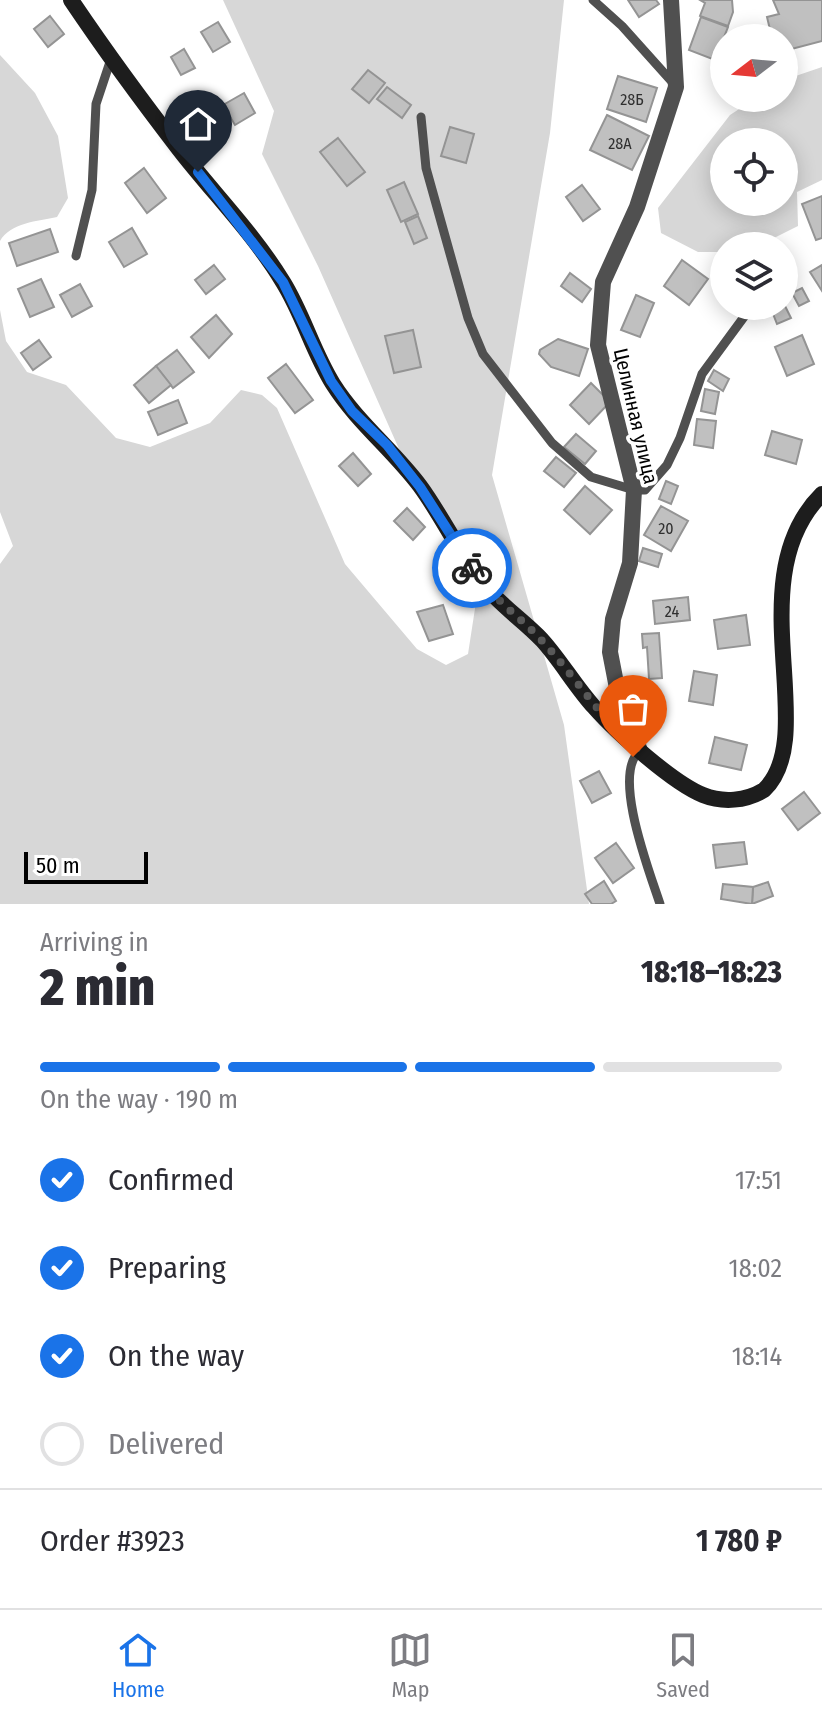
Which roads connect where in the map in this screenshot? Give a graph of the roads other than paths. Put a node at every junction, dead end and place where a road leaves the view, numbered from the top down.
1 (71, 0) edge
2 (593, 0) edge
3 (675, 1) edge
4 (112, 55) junction
5 (676, 87) junction
6 (421, 117) dead end
7 (76, 256) dead end
8 (742, 320) edge
9 (634, 490) junction
10 (822, 494) edge
11 (640, 751) junction
12 (660, 904) edge

1 - 4 street
2 - 5 lane
3 - 5 street, Целинная улица
4 - 7 lane
4 - 11 street
5 - 9 street, Целинная улица
6 - 9 lane
8 - 9 lane
9 - 11 street, Целинная улица
10 - 11 street
11 - 12 lane

